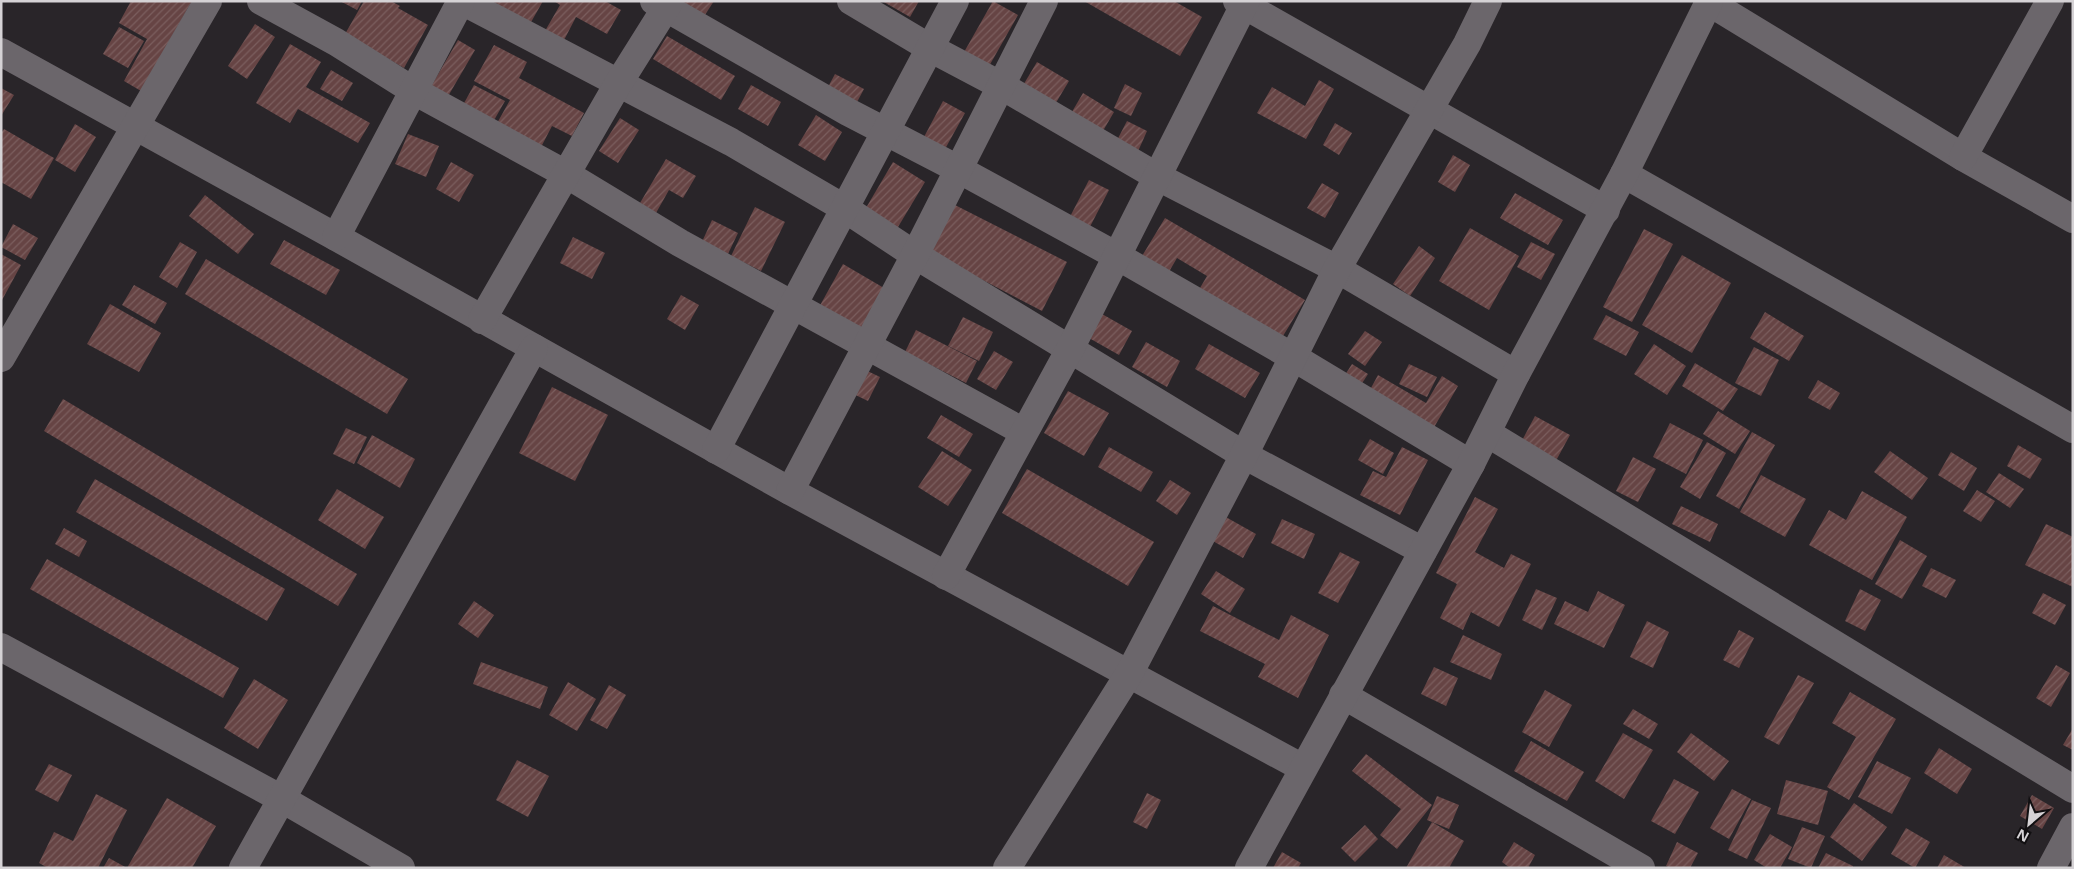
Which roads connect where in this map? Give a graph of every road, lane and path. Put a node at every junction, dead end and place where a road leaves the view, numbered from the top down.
1 (208, 1) edge
2 (261, 1) edge
3 (461, 1) edge
4 (851, 1) edge
5 (955, 1) edge
6 (1044, 1) edge
7 (1488, 1) edge
8 (2050, 1) edge
9 (1708, 2) edge
10 (1242, 3) edge
11 (663, 4) edge
12 (930, 48) junction
13 (1, 52) edge
14 (618, 84) junction
15 (1000, 85) junction
16 (414, 91) junction
17 (1428, 110) junction
18 (135, 127) junction
19 (886, 132) junction
20 (1963, 157) junction
21 (958, 169) junction
22 (566, 174) junction
23 (1624, 174) junction
24 (1158, 177) junction
25 (844, 208) junction
26 (1606, 210) junction
27 (2073, 219) edge
28 (336, 237) junction
29 (915, 255) junction
30 (1117, 256) junction
31 (1336, 270) junction
32 (794, 305) junction
33 (482, 320) junction
34 (867, 346) junction
35 (534, 348) junction
36 (1070, 349) junction
37 (1293, 357) junction
38 (1, 358) edge
39 (1516, 374) junction
40 (2073, 429) edge
41 (1024, 432) junction
42 (1487, 433) junction
43 (716, 450) junction
44 (1244, 455) junction
45 (1471, 464) junction
46 (790, 491) junction
47 (1423, 551) junction
48 (946, 576) junction
49 (1, 647) edge
50 (1129, 674) junction
51 (1343, 695) junction
52 (1302, 768) junction
53 (2073, 789) edge
54 (282, 799) junction
55 (2073, 827) edge
56 (244, 868) edge
57 (401, 868) edge
58 (1007, 868) edge
59 (1249, 868) edge
60 (1641, 868) edge
61 (2051, 868) edge

1 - 18 street
2 - 16 street
3 - 14 street
3 - 16 street
4 - 12 street
5 - 12 street
6 - 15 street
7 - 17 street
8 - 20 street
9 - 20 street
9 - 23 street
10 - 17 street
10 - 24 street
11 - 14 street
11 - 19 street
12 - 15 street
12 - 19 street
13 - 18 street
14 - 22 street
14 - 25 street
15 - 21 street
15 - 24 street
16 - 22 street
16 - 28 street
17 - 26 street
17 - 31 street
18 - 28 street
18 - 38 street
19 - 21 street
19 - 25 street
20 - 27 street
21 - 29 street
21 - 30 street
22 - 32 street
22 - 33 street
23 - 26 street
23 - 40 street
24 - 30 street
24 - 31 street
25 - 29 street
25 - 32 street
26 - 39 street
28 - 33 street
29 - 34 street
29 - 36 street
30 - 36 street
30 - 37 street
31 - 37 street
31 - 39 street
32 - 34 street
32 - 43 street
33 - 35 street
34 - 41 street
34 - 46 street
35 - 43 street
35 - 54 street
36 - 41 street
36 - 44 street
37 - 44 street
37 - 45 street
39 - 42 street
41 - 48 street
42 - 45 street
42 - 53 street
43 - 46 street
44 - 47 street
44 - 50 street
45 - 47 street
46 - 48 street
47 - 51 street
48 - 50 street
49 - 54 street
50 - 52 street
50 - 58 street
51 - 52 street
51 - 60 street
52 - 59 street
54 - 56 street
54 - 57 street
55 - 61 street

